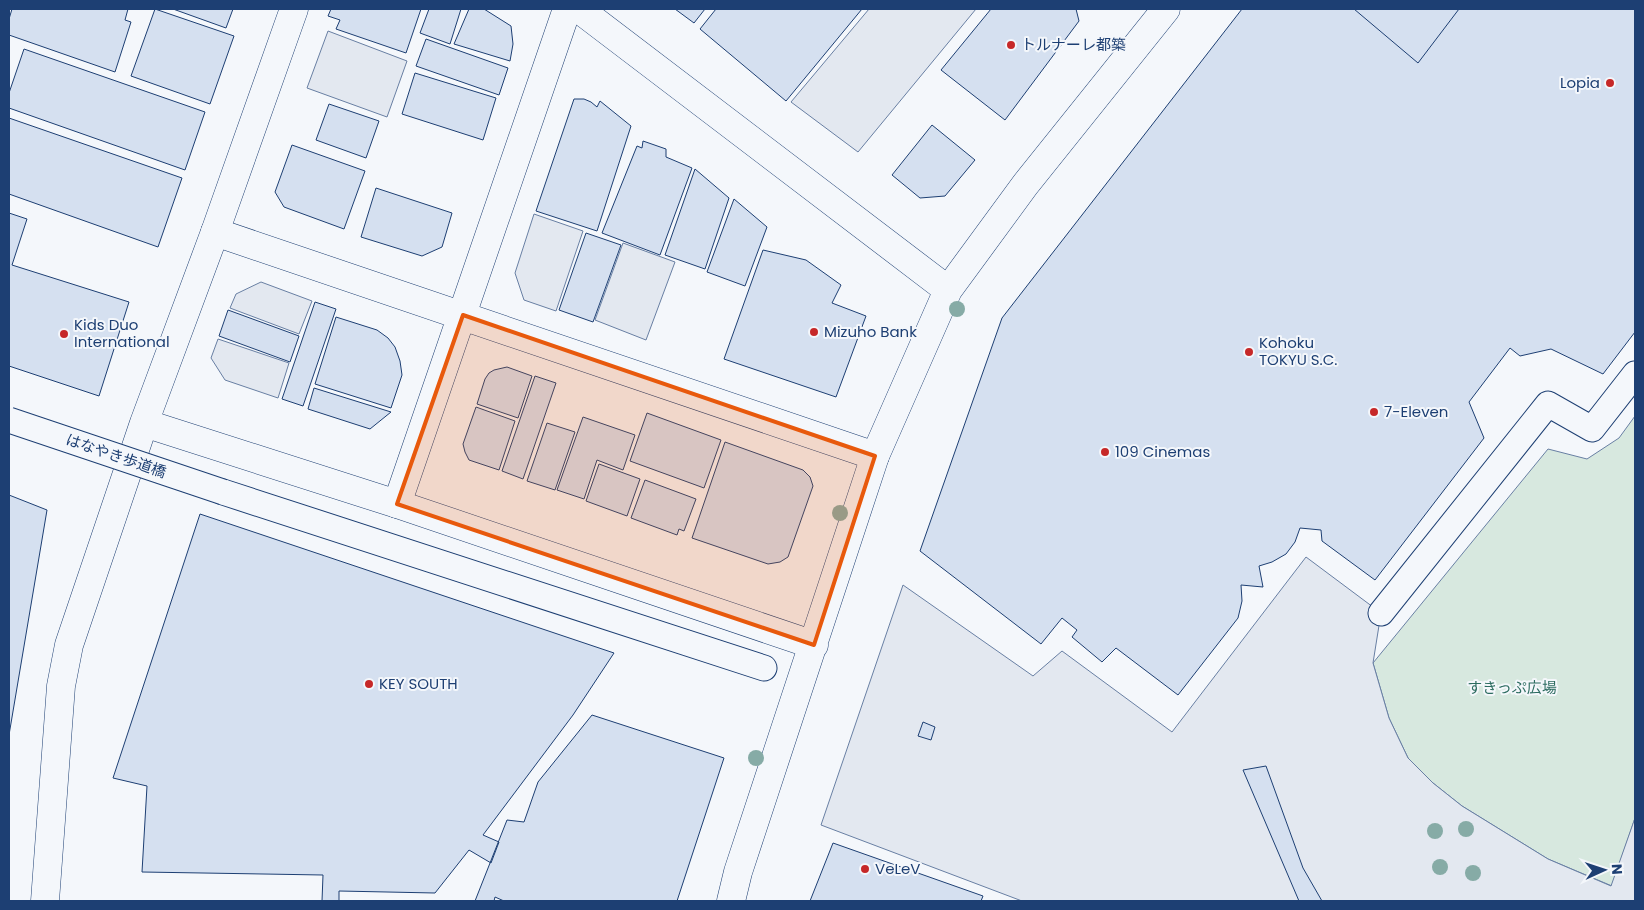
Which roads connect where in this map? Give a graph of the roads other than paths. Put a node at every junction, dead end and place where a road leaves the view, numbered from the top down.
1 (294, 9) edge
2 (567, 9) edge
3 (578, 9) edge
4 (1164, 9) edge
5 (214, 232) junction
6 (948, 290) junction
7 (463, 315) junction
8 (1635, 374) edge
9 (9, 420) edge
10 (144, 423) junction
11 (875, 456) junction
12 (397, 504) junction
13 (1381, 614) dead end
14 (814, 645) junction
15 (764, 668) dead end
16 (45, 901) edge
17 (731, 901) edge

1 - 5 street
2 - 7 street
3 - 6 street
4 - 6 street
5 - 7 street
5 - 10 street
6 - 11 street
7 - 11 street
7 - 12 street
8 - 13 street
9 - 15 street, はなやき歩道橋, bridge
10 - 12 street
10 - 16 street
11 - 14 street
12 - 14 street
14 - 17 street

